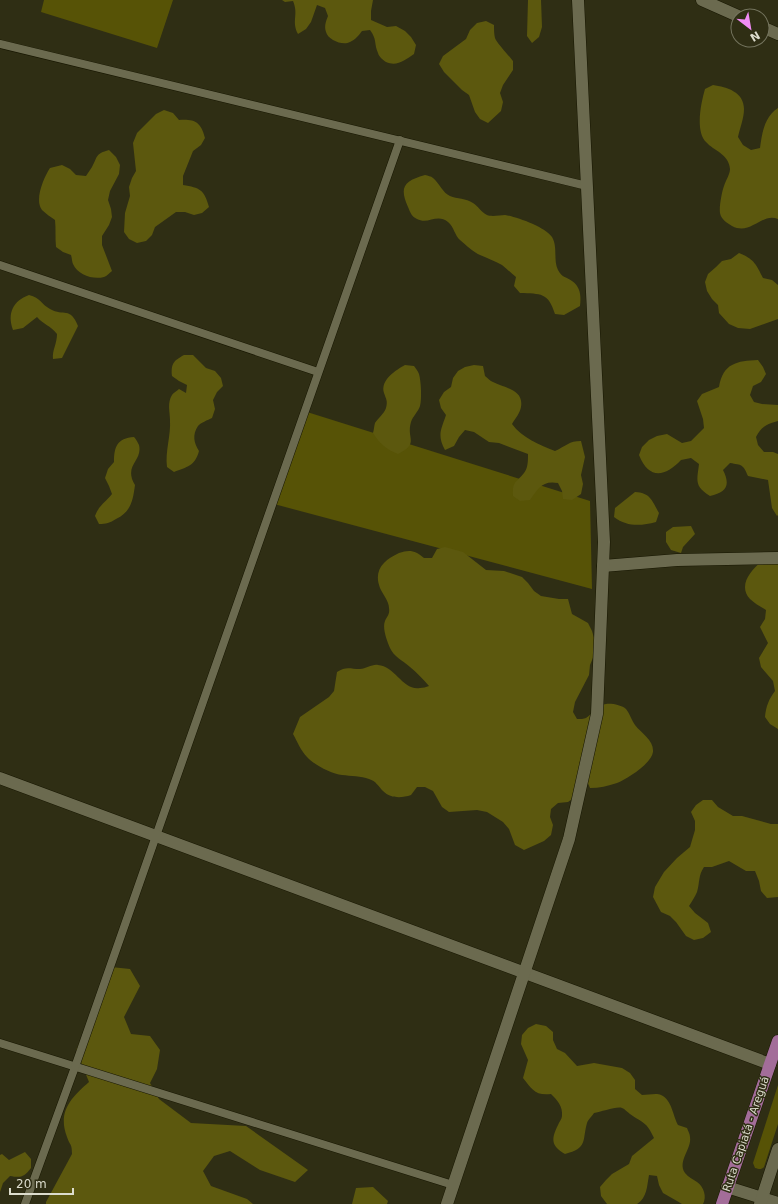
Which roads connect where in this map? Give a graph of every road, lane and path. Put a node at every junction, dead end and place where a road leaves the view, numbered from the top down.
1 (578, 0) edge
2 (702, 0) edge
3 (730, 12) edge
4 (0, 44) edge
5 (400, 140) junction
6 (587, 186) junction
7 (0, 265) edge
8 (318, 372) junction
9 (778, 558) edge
10 (603, 566) junction
11 (0, 778) edge
12 (156, 836) junction
13 (525, 973) junction
14 (778, 1041) edge
15 (0, 1044) edge
16 (770, 1064) junction
17 (75, 1067) junction
18 (778, 1149) edge
19 (453, 1185) junction
20 (727, 1187) junction
21 (761, 1201) edge
22 (778, 1203) edge
23 (25, 1204) edge
24 (447, 1204) edge
25 (722, 1204) edge

1 - 6 street
2 - 3 street
4 - 5 lane
5 - 6 lane
5 - 8 lane
6 - 10 street
7 - 8 lane
8 - 12 lane
9 - 10 street
10 - 13 street
11 - 12 street
12 - 13 street
12 - 17 lane
13 - 16 street
13 - 19 street
14 - 16 main road, Ruta Capiatá - Areguá
15 - 17 lane
16 - 20 main road, Ruta Capiatá - Areguá
17 - 19 lane
17 - 23 lane
18 - 21 street
19 - 24 street
20 - 21 street
20 - 25 main road, Ruta Capiatá - Areguá
21 - 22 street

